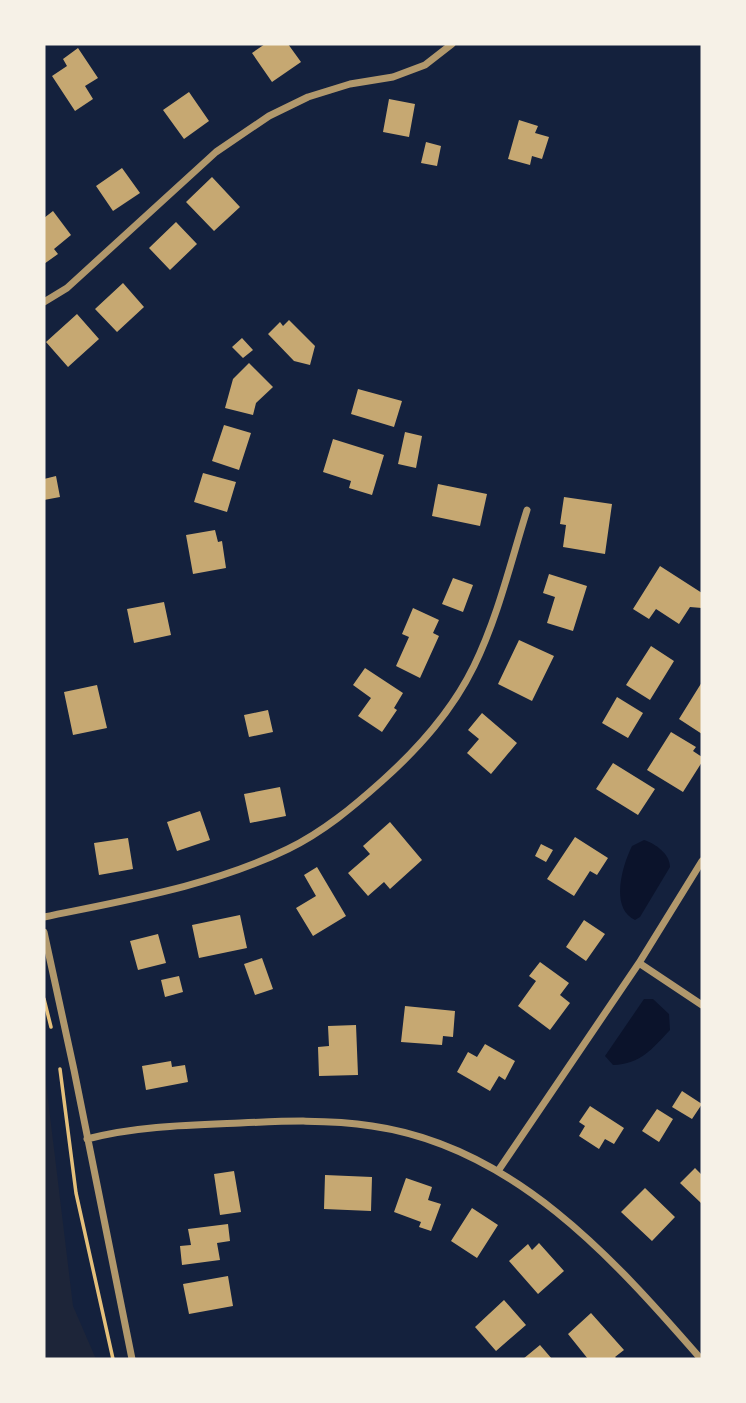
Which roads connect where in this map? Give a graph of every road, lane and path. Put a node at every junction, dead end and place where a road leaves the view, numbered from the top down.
1 (452, 44) edge
2 (44, 302) edge
3 (527, 510) dead end
4 (702, 861) edge
5 (44, 917) edge
6 (44, 933) edge
7 (639, 963) junction
8 (44, 999) edge
9 (702, 1005) edge
10 (52, 1035) dead end
11 (58, 1060) dead end
12 (87, 1139) junction
13 (498, 1171) junction
14 (113, 1359) edge
15 (132, 1359) edge
16 (701, 1359) edge

1 - 2 street
3 - 5 street
4 - 7 street
6 - 12 street
7 - 9 street
7 - 13 street
8 - 10 path
11 - 14 path
12 - 13 street
12 - 15 street
13 - 16 street

